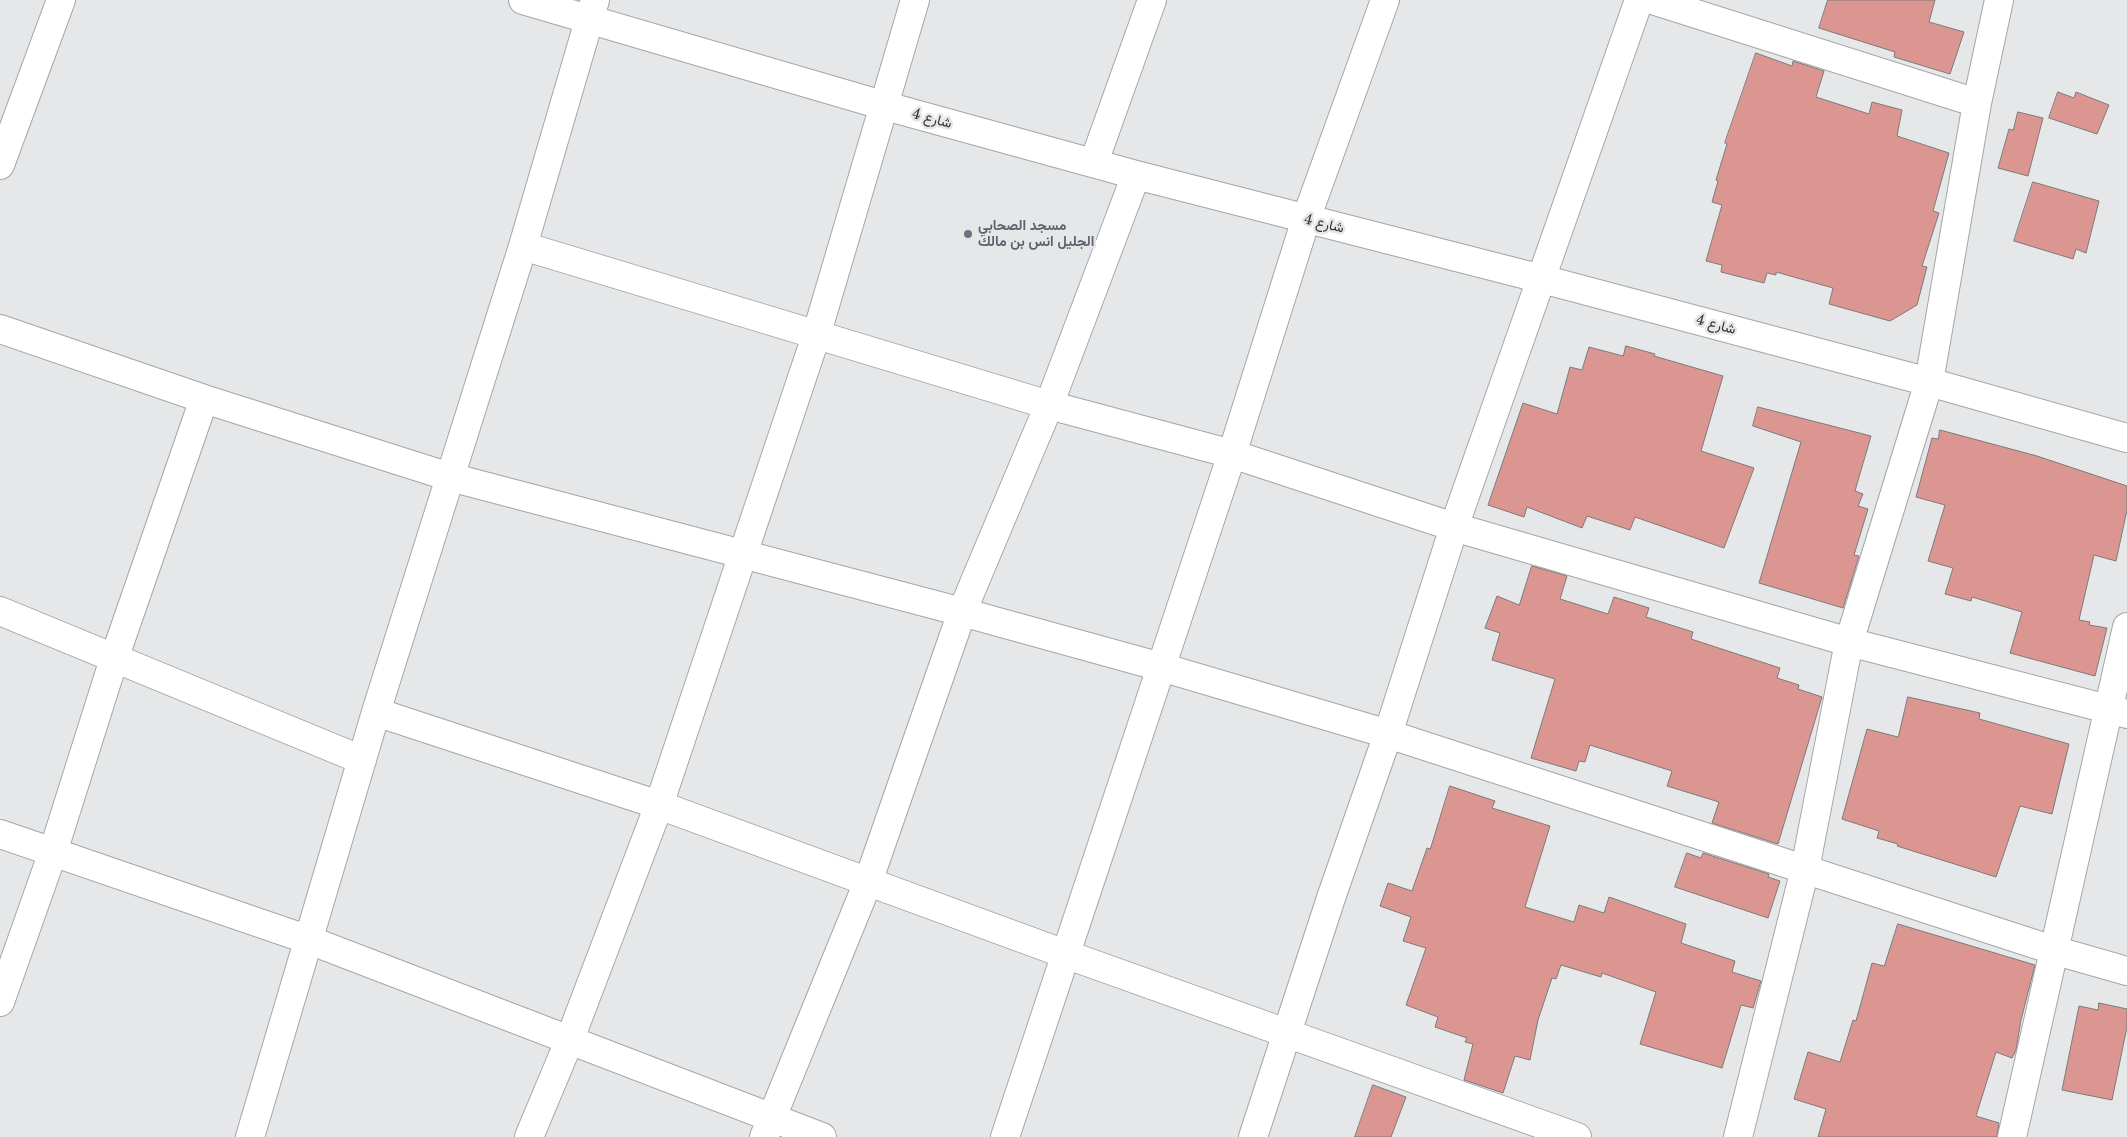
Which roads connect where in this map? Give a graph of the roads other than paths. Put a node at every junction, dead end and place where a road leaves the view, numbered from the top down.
1 (61, 0) edge
2 (523, 0) edge
3 (915, 0) edge
4 (1152, 0) edge
5 (1385, 0) edge
6 (1639, 0) edge
7 (1652, 0) edge
8 (1999, 0) edge
9 (592, 10) edge
10 (1976, 103) junction
11 (882, 105) junction
12 (1094, 162) junction
13 (0, 164) edge
14 (1136, 175) junction
15 (1306, 219) junction
16 (523, 246) junction
17 (1542, 279) junction
18 (0, 329) edge
19 (816, 336) junction
20 (1929, 382) junction
21 (204, 399) junction
22 (1049, 405) junction
23 (2127, 438) edge
24 (1232, 454) junction
25 (450, 477) junction
26 (1454, 527) junction
27 (743, 554) junction
28 (0, 611) edge
29 (962, 612) junction
30 (2127, 627) edge
31 (1849, 642) junction
32 (114, 659) junction
33 (1161, 667) junction
34 (376, 712) junction
35 (2118, 712) edge
36 (1388, 734) junction
37 (362, 760) junction
38 (659, 805) junction
39 (0, 834) edge
40 (53, 852) junction
41 (1805, 869) junction
42 (868, 882) junction
43 (309, 940) junction
44 (2053, 950) junction
45 (1065, 954) junction
46 (2127, 971) edge
47 (0, 1002) edge
48 (1288, 1033) junction
49 (570, 1039) junction
50 (768, 1127) edge
51 (250, 1137) edge
52 (530, 1137) edge
53 (822, 1137) edge
54 (1004, 1137) edge
55 (1253, 1137) edge
56 (1577, 1137) edge
57 (1738, 1137) edge
58 (2012, 1137) edge

1 - 13 street
2 - 9 street, شارع 4
3 - 11 street
4 - 12 street
5 - 15 street
6 - 17 street
7 - 10 street
8 - 10 street
9 - 11 street, شارع 4
9 - 16 street
10 - 20 street
11 - 12 street, شارع 4
11 - 19 street
12 - 14 street, شارع 4
14 - 15 street, شارع 4
14 - 22 street
15 - 17 street, شارع 4
15 - 24 street
16 - 19 street
16 - 25 street
17 - 20 street, شارع 4
17 - 26 street
18 - 21 street
19 - 22 street
19 - 27 street
20 - 23 street, شارع 4
20 - 31 street
21 - 25 street
21 - 32 street
22 - 24 street
22 - 29 street
24 - 26 street
24 - 33 street
25 - 27 street
25 - 34 street
26 - 31 street
26 - 36 street
27 - 29 street
27 - 38 street
28 - 32 street
29 - 33 street
29 - 42 street
30 - 35 street
31 - 35 street
31 - 41 street
32 - 37 street
32 - 40 street
33 - 36 street
33 - 45 street
34 - 37 street
34 - 38 street
35 - 44 street
36 - 41 street
36 - 48 street
37 - 43 street
38 - 42 street
38 - 49 street
39 - 40 street
40 - 43 street
40 - 47 street
41 - 44 street
41 - 57 street
42 - 45 street
42 - 50 street
43 - 49 street
43 - 51 street
44 - 46 street
44 - 58 street
45 - 48 street
45 - 54 street
48 - 55 street
48 - 56 street
49 - 50 street
49 - 52 street
50 - 53 street

